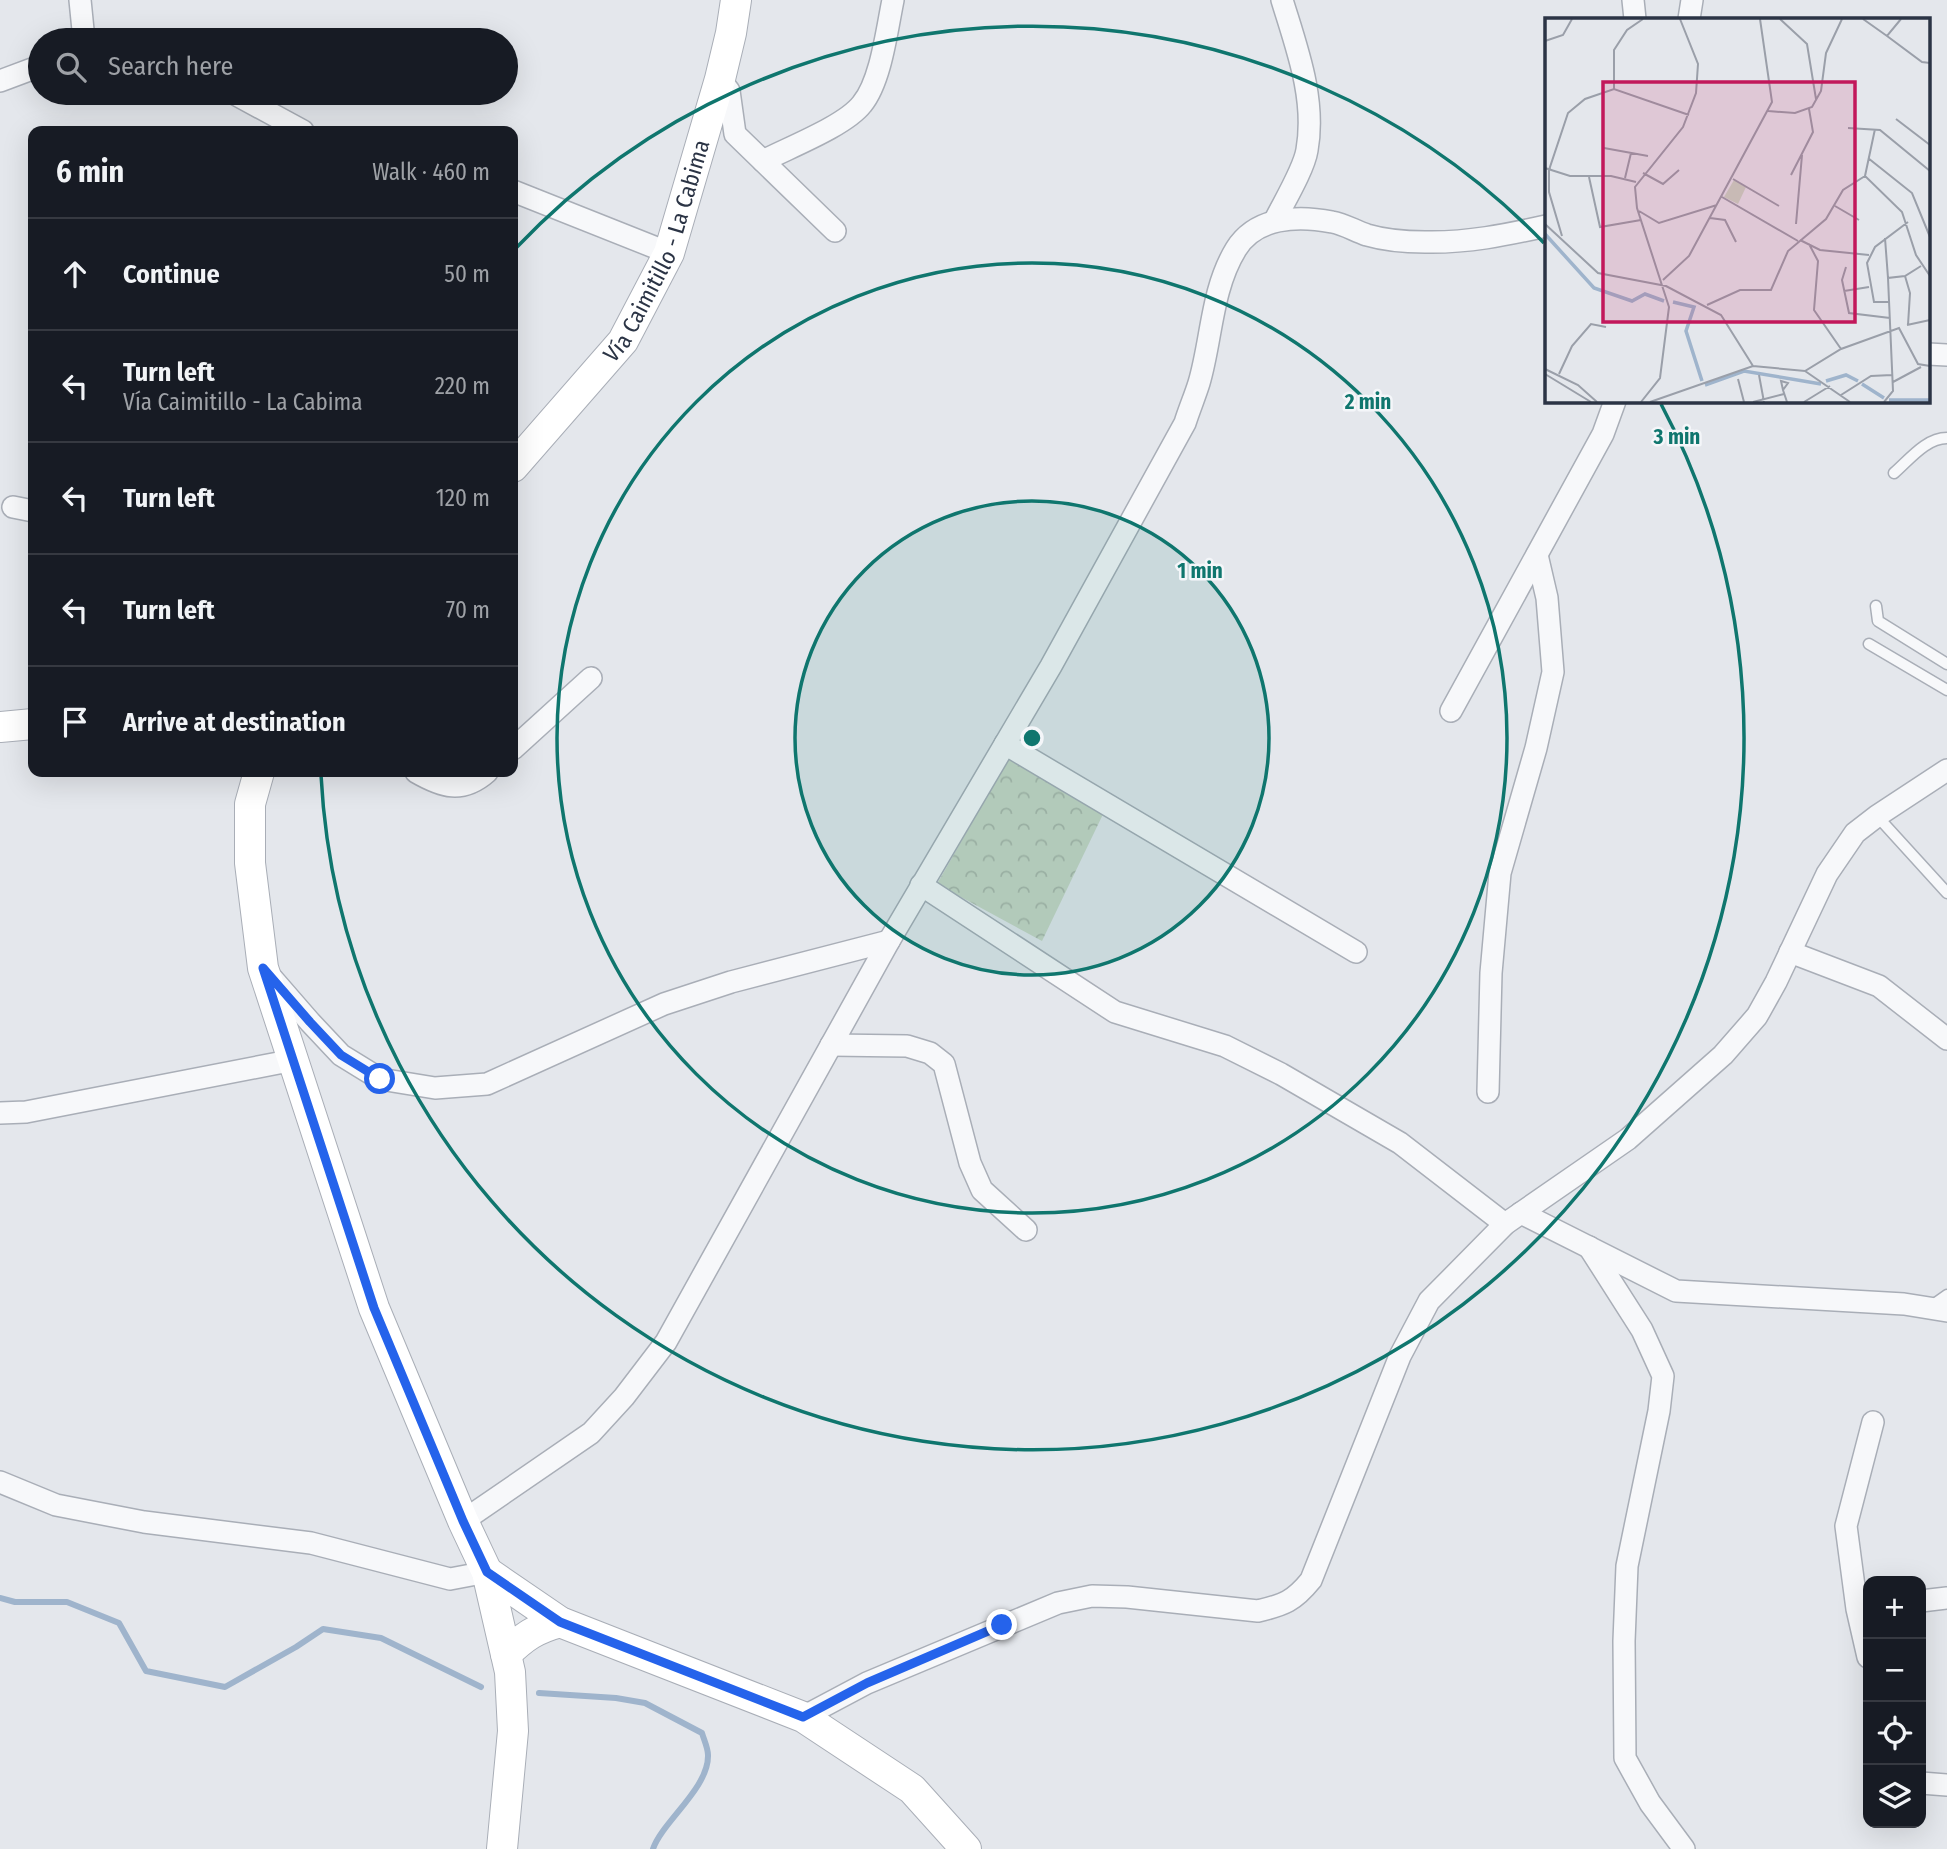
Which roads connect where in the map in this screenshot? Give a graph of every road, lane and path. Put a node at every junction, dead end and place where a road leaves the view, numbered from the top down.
1 (80, 0) edge
2 (736, 0) edge
3 (893, 0) edge
4 (1282, 0) edge
5 (1633, 0) edge
6 (1692, 0) edge
7 (1635, 18) edge
8 (1689, 18) edge
9 (83, 28) edge
10 (28, 70) edge
11 (720, 79) junction
12 (0, 81) edge
13 (255, 105) edge
14 (294, 126) edge
15 (763, 161) junction
16 (518, 193) edge
17 (1275, 220) junction
18 (1545, 226) edge
19 (835, 231) dead end
20 (669, 253) junction
21 (1615, 402) edge
22 (1947, 438) edge
23 (518, 461) edge
24 (1894, 473) dead end
25 (1537, 555) junction
26 (1876, 606) dead end
27 (1869, 644) dead end
28 (1947, 664) edge
29 (591, 678) dead end
30 (1947, 690) edge
31 (1451, 711) dead end
32 (28, 724) edge
33 (0, 727) edge
34 (518, 744) edge
35 (1005, 744) junction
36 (1947, 770) edge
37 (258, 777) edge
38 (425, 777) edge
39 (482, 777) edge
40 (1877, 816) junction
41 (921, 885) junction
42 (1947, 892) edge
43 (889, 941) junction
44 (1356, 952) dead end
45 (1790, 952) junction
46 (263, 968) junction
47 (1947, 1039) edge
48 (831, 1045) junction
49 (293, 1060) junction
50 (1488, 1092) dead end
51 (0, 1113) edge
52 (1513, 1219) junction
53 (1026, 1230) dead end
54 (1589, 1247) junction
55 (1947, 1294) edge
56 (1938, 1310) edge
57 (1873, 1422) dead end
58 (0, 1482) edge
59 (463, 1521) junction
60 (487, 1572) junction
61 (1947, 1598) edge
62 (1926, 1600) edge
63 (1863, 1608) edge
64 (560, 1622) junction
65 (508, 1663) junction
66 (803, 1717) junction
67 (1926, 1783) edge
68 (1947, 1785) edge
69 (502, 1849) edge
70 (966, 1849) edge
71 (1684, 1849) edge

1 - 9 street
2 - 11 street, Vía Caimitillo - La Cabima
3 - 15 street
4 - 17 street
5 - 7 street
6 - 8 street
10 - 12 street
11 - 15 street
11 - 20 street, Vía Caimitillo - La Cabima
13 - 14 street
15 - 19 street
16 - 20 street
17 - 18 street
17 - 35 street
20 - 23 street, Vía Caimitillo - La Cabima
21 - 25 street
22 - 24 lane
25 - 31 street
25 - 50 street
26 - 28 lane
27 - 30 lane
29 - 34 street
32 - 33 street
35 - 41 street
35 - 44 street
36 - 40 street
37 - 46 street
38 - 39 street
40 - 42 lane
40 - 45 street
41 - 43 street
41 - 52 street
43 - 46 street
43 - 48 street
45 - 47 street
45 - 52 street
46 - 49 street
48 - 53 street
48 - 59 street
49 - 51 street
49 - 59 street
52 - 54 street
52 - 66 street
54 - 56 street
54 - 71 street
55 - 56 lane
57 - 63 street
58 - 60 street
59 - 60 street
60 - 64 street
60 - 65 street
61 - 62 street
64 - 65 street
64 - 66 street
65 - 69 street
66 - 70 street
67 - 68 street

